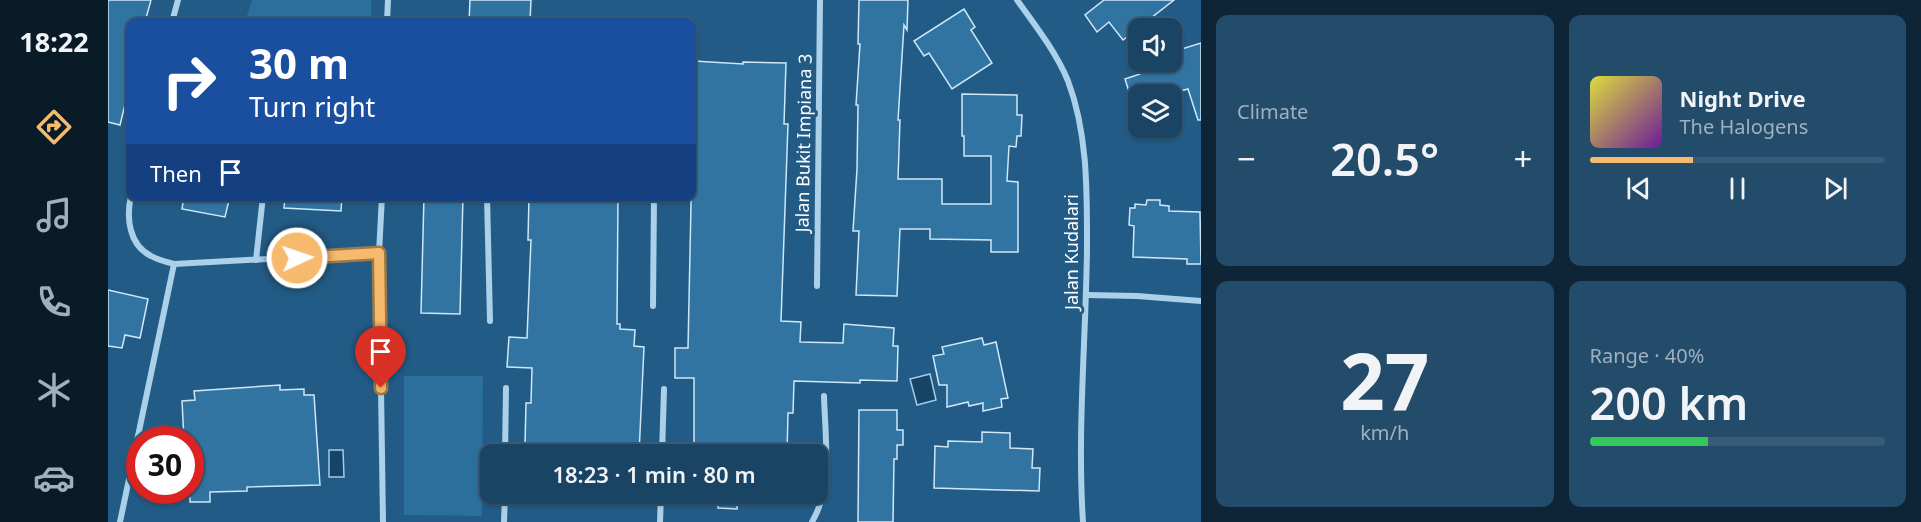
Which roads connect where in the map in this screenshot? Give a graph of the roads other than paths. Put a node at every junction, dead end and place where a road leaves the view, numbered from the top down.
1 (178, 0) edge
2 (388, 0) edge
3 (820, 0) edge
4 (1017, 0) edge
5 (173, 18) edge
6 (387, 18) edge
7 (131, 201) edge
8 (262, 201) edge
9 (382, 201) edge
10 (487, 201) edge
11 (654, 201) edge
12 (379, 253) junction
13 (256, 260) junction
14 (174, 264) junction
15 (817, 286) dead end
16 (1087, 296) junction
17 (1201, 301) edge
18 (653, 306) dead end
19 (490, 321) dead end
20 (506, 388) dead end
21 (664, 388) dead end
22 (824, 396) dead end
23 (505, 444) edge
24 (662, 444) edge
25 (505, 504) edge
26 (661, 504) edge
27 (120, 522) edge
28 (383, 522) edge
29 (504, 522) edge
30 (660, 522) edge
31 (812, 522) edge
32 (1083, 522) edge

1 - 5 street
2 - 6 street
3 - 15 street, Jalan Bukit Impiana 3
4 - 16 street, Jalan Kudalari
7 - 14 street
8 - 13 street
9 - 12 street
10 - 19 street
11 - 18 street
12 - 13 street
12 - 28 street
13 - 14 street
14 - 27 street
16 - 17 street
16 - 32 street, Jalan Kudalari
20 - 23 street
21 - 24 street
22 - 31 street
25 - 29 street
26 - 30 street

